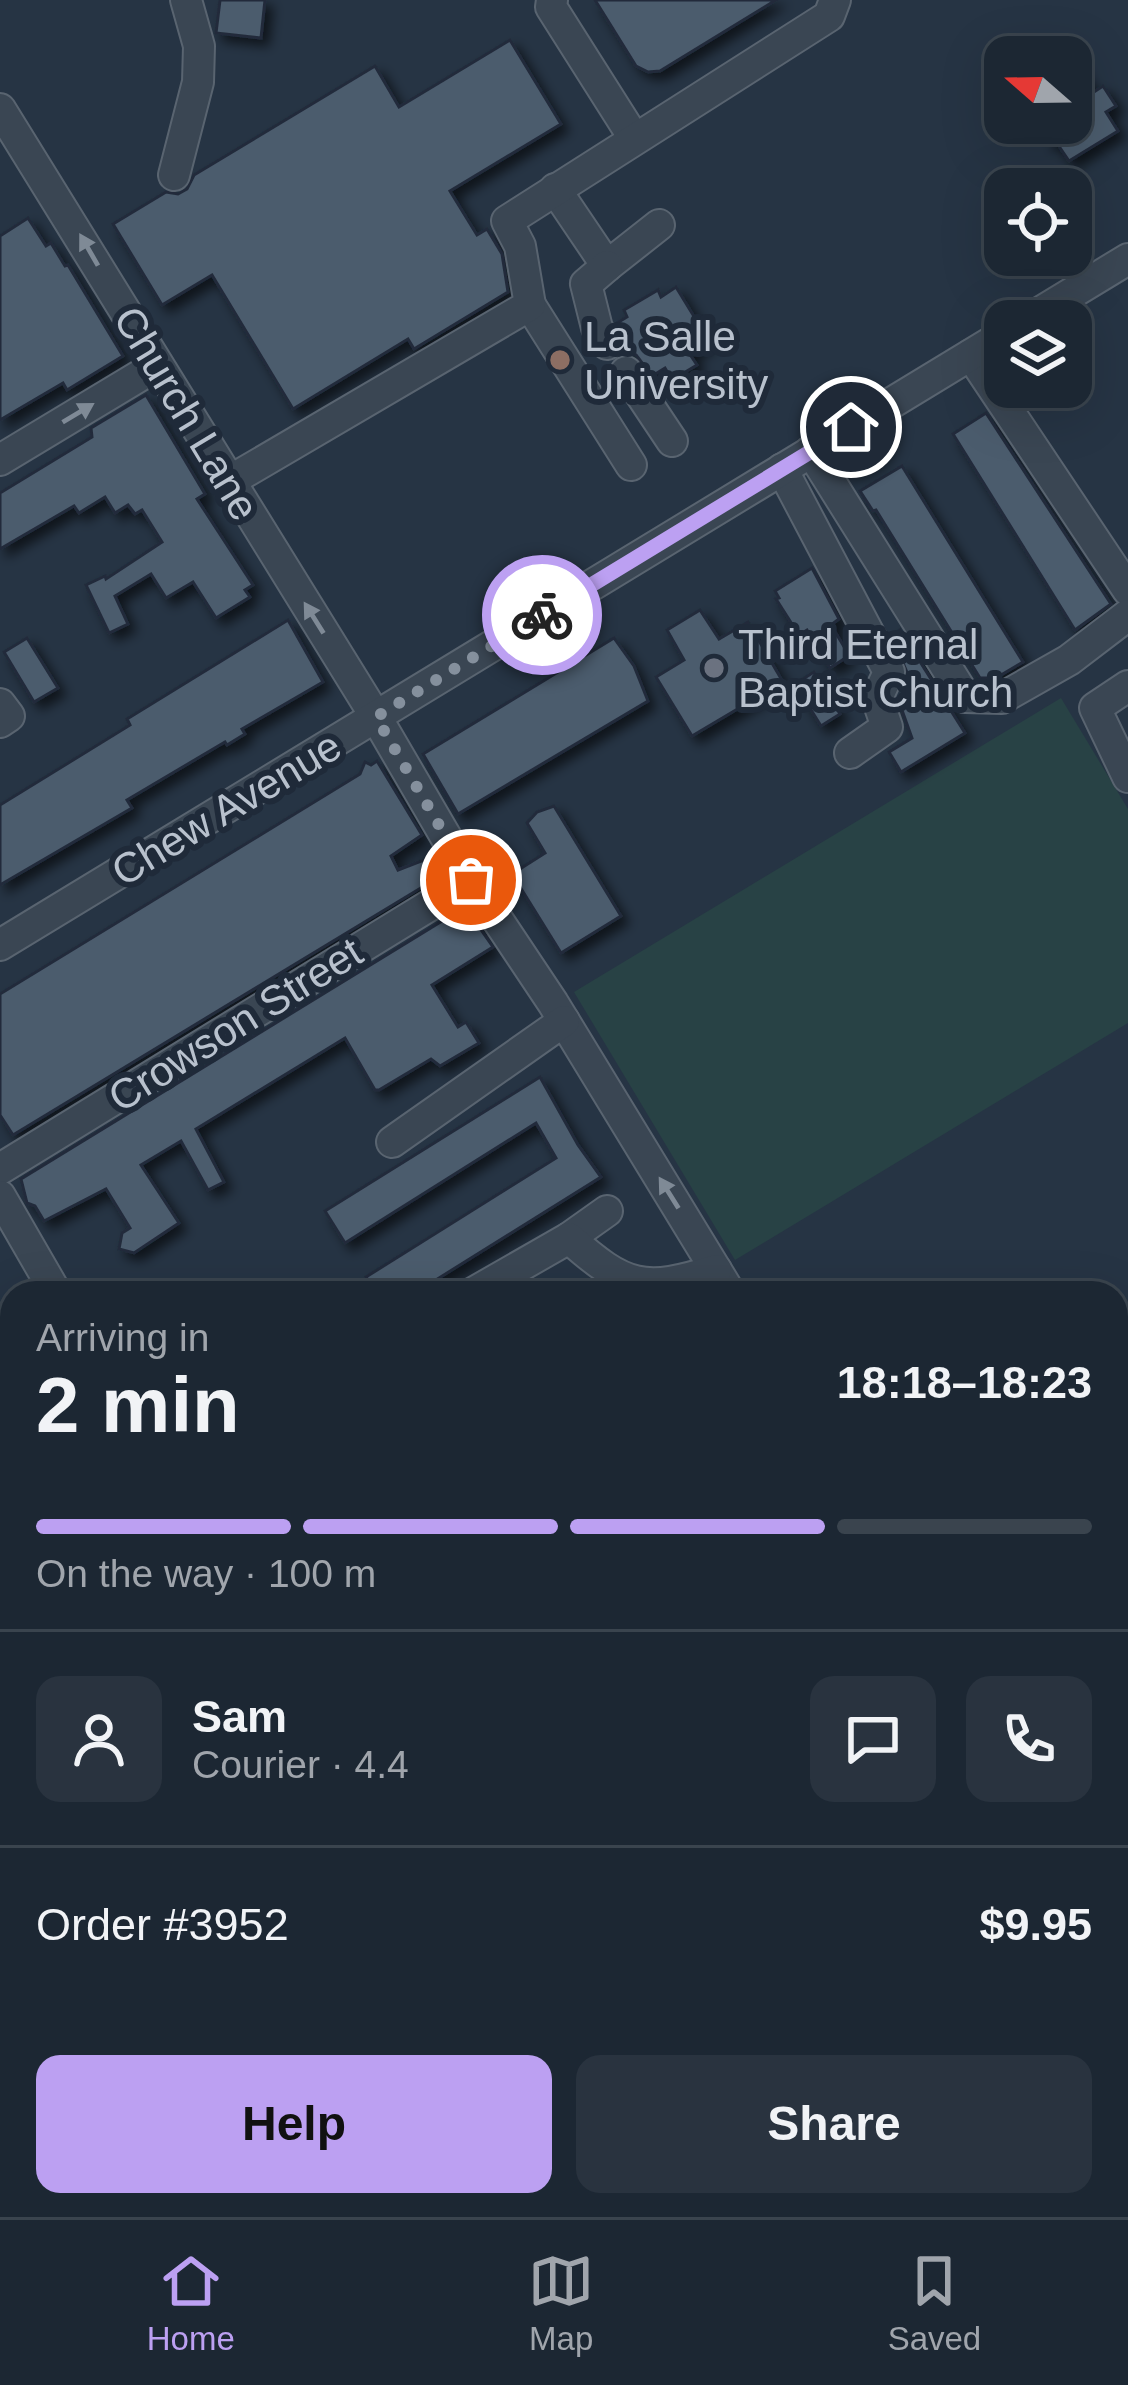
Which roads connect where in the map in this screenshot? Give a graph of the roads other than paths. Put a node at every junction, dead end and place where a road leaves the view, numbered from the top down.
1 (186, 0) edge
2 (552, 0) edge
3 (835, 0) edge
4 (0, 109) edge
5 (634, 138) junction
6 (174, 176) dead end
7 (555, 190) junction
8 (659, 225) dead end
9 (1128, 259) edge
10 (607, 266) junction
11 (1061, 300) edge
12 (530, 304) junction
13 (607, 344) dead end
14 (984, 347) edge
15 (970, 355) junction
16 (156, 366) junction
17 (626, 373) dead end
18 (672, 441) dead end
19 (811, 452) junction
20 (0, 460) edge
21 (631, 466) dead end
22 (782, 469) junction
23 (228, 482) junction
24 (1128, 590) edge
25 (1128, 615) edge
26 (1128, 686) edge
27 (0, 704) edge
28 (376, 717) junction
29 (0, 722) edge
30 (850, 753) dead end
31 (1128, 777) edge
32 (471, 880) junction
33 (0, 945) edge
34 (564, 1021) junction
35 (392, 1142) dead end
36 (0, 1169) edge
37 (0, 1196) edge
38 (607, 1211) dead end
39 (569, 1238) junction
40 (49, 1281) edge
41 (494, 1281) edge
42 (644, 1281) edge
43 (723, 1281) edge

1 - 6 street
2 - 5 street
3 - 5 street
16 -> 4 street, Church Lane
5 - 7 street
7 - 10 street
7 - 12 street
8 - 10 street
9 - 11 street
10 - 13 street
12 - 21 street
12 - 23 street
14 - 15 street, Chew Avenue
15 - 19 street, Chew Avenue
15 - 24 street
20 -> 16 street
16 - 23 street, Church Lane
17 - 18 street
19 - 22 street, Chew Avenue
19 - 25 street
22 - 28 street, Chew Avenue
22 - 30 street
28 -> 23 street, Church Lane
26 - 31 street
27 - 29 street
28 - 32 street, Church Lane
28 - 33 street, Chew Avenue
32 - 34 street, Church Lane
32 - 36 street, Crowson Street
34 - 35 street
43 -> 34 street, Church Lane
37 - 40 street
38 - 39 street
39 - 41 street
39 - 42 street

